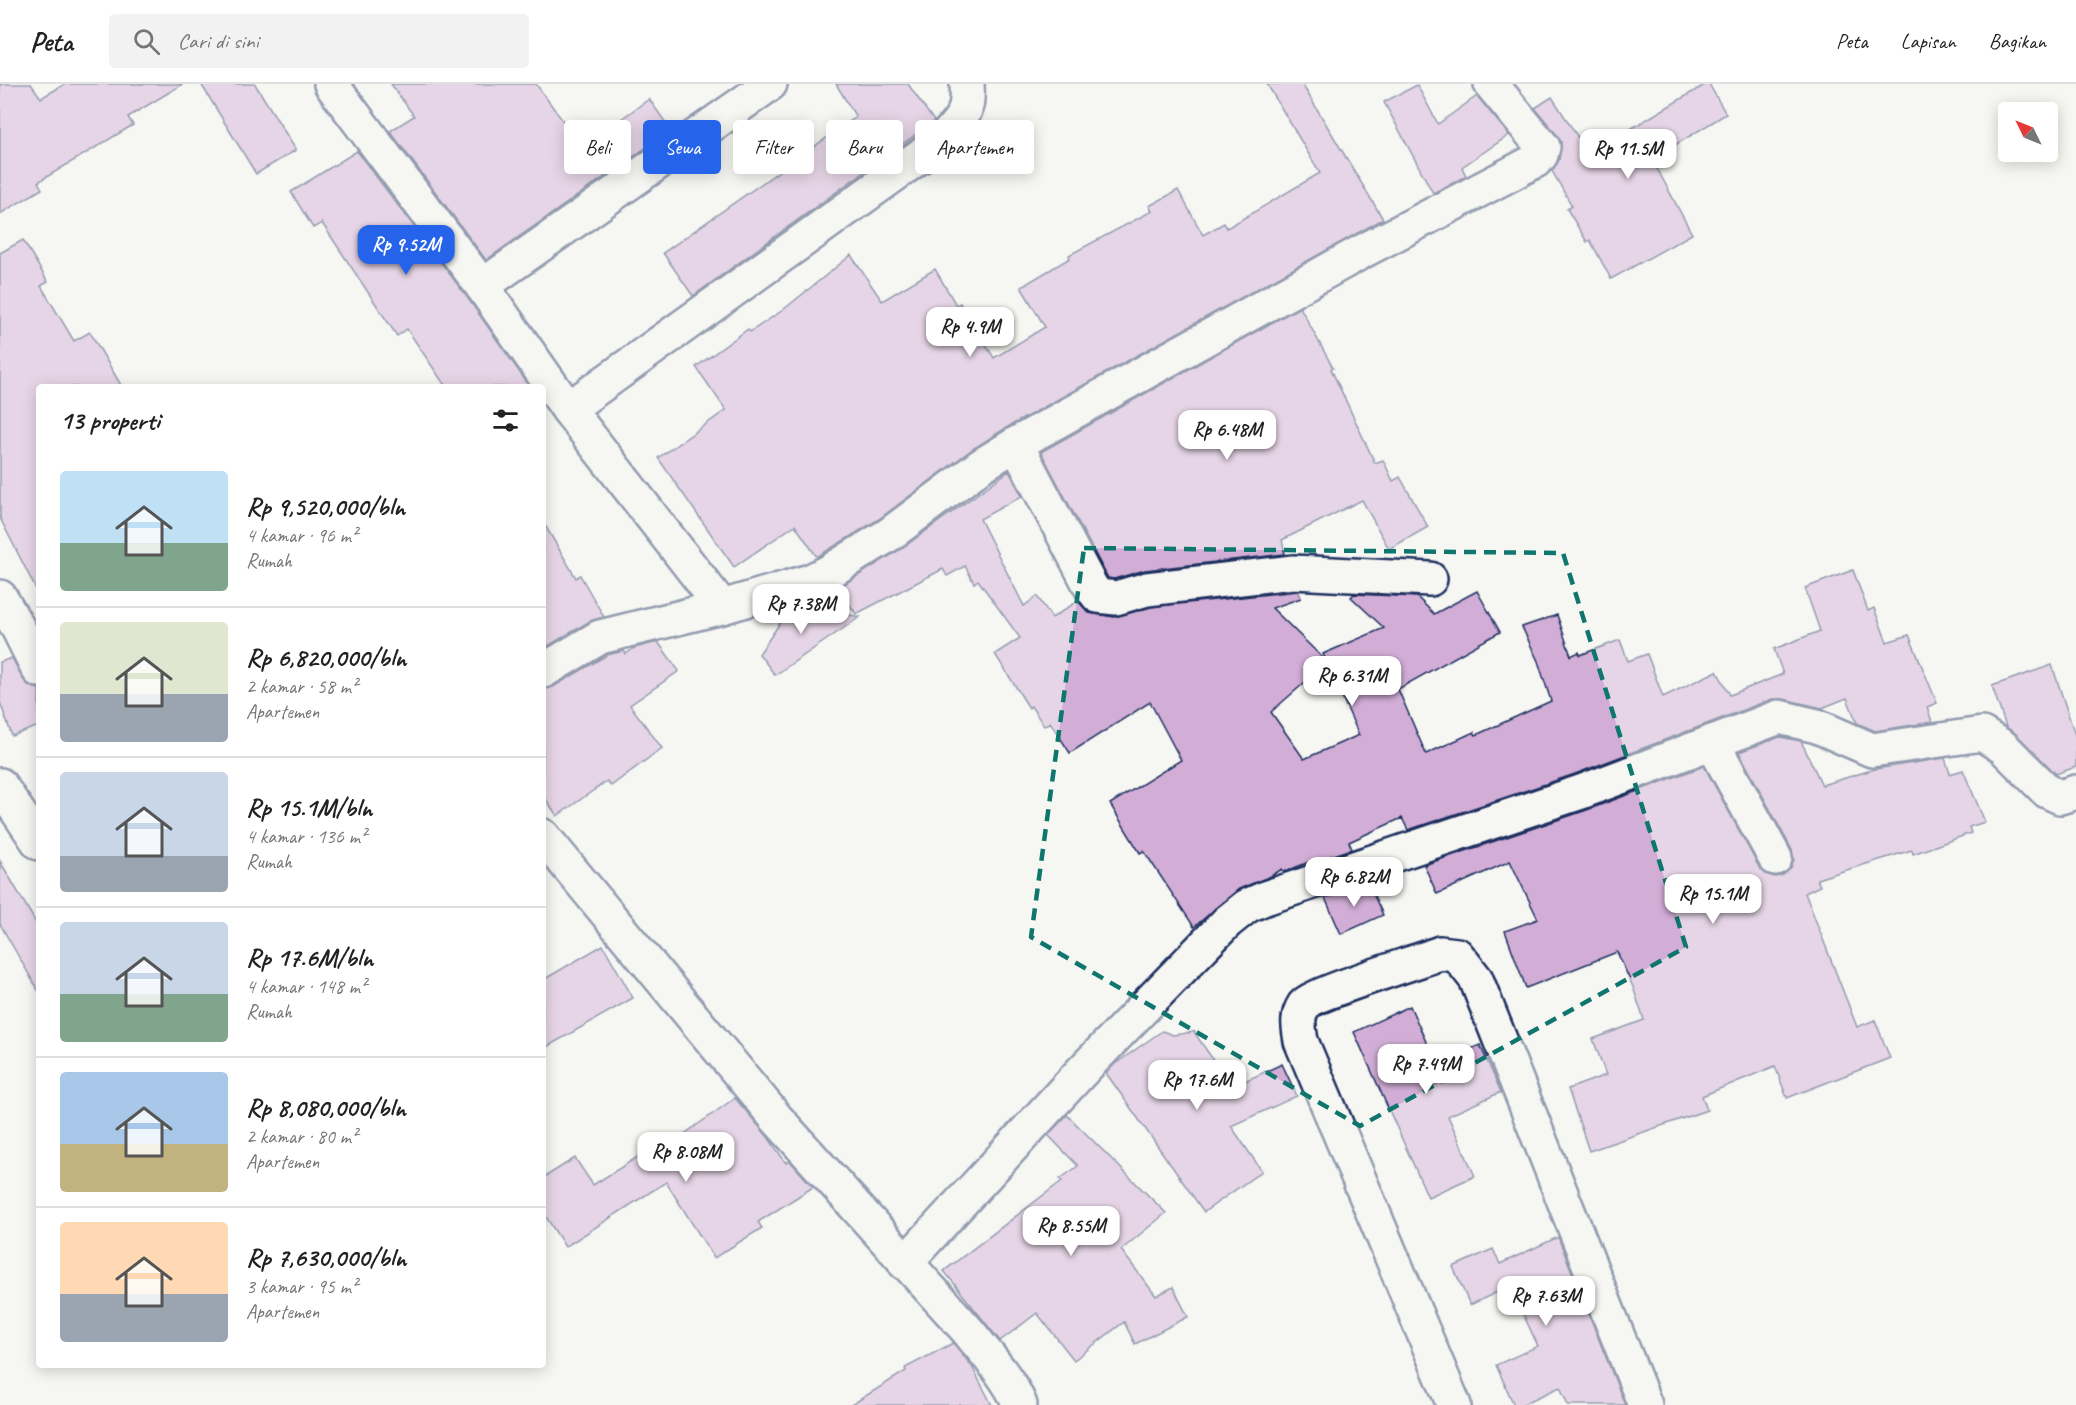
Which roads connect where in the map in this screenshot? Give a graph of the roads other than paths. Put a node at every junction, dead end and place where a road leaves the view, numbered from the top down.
1 (331, 84) edge
2 (770, 84) edge
3 (968, 84) edge
4 (1491, 84) edge
5 (482, 286) junction
6 (568, 409) junction
7 (1016, 444) junction
8 (1430, 579) dead end
9 (0, 597) edge
10 (722, 607) junction
11 (19, 628) edge
12 (36, 664) edge
13 (546, 670) edge
14 (1712, 742) junction
15 (0, 785) edge
16 (2076, 792) edge
17 (36, 839) edge
18 (546, 840) edge
19 (1775, 858) dead end
20 (905, 1263) junction
21 (1020, 1405) edge
22 (1454, 1405) edge
23 (1645, 1405) edge

1 - 5 street
2 - 5 street
3 - 6 street
4 - 7 street
5 - 6 street
6 - 10 street
7 - 8 street
7 - 10 street
9 - 11 street
10 - 13 street
11 - 12 street
14 - 16 street
14 - 19 street
14 - 20 street
15 - 17 street
18 - 20 street
20 - 21 street
22 - 23 street

